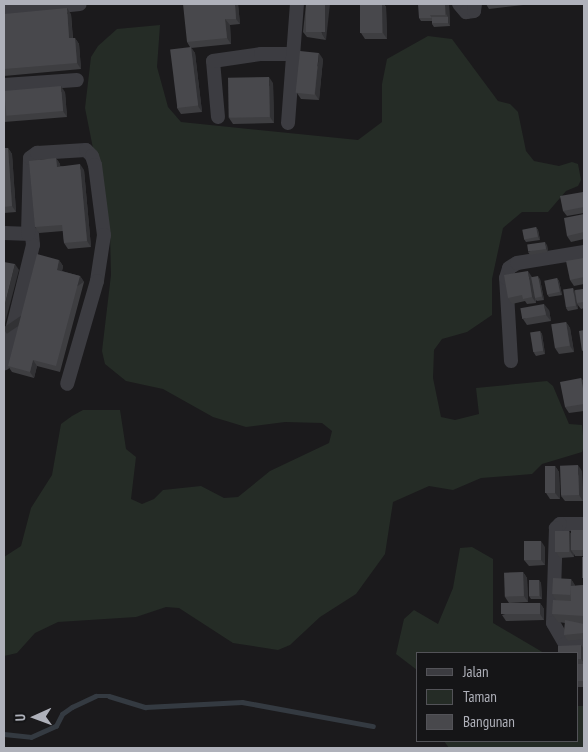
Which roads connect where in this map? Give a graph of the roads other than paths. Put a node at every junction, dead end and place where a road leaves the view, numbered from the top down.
1 (80, 4) edge
2 (297, 4) edge
3 (459, 4) edge
4 (475, 4) edge
5 (4, 12) edge
6 (293, 54) junction
7 (78, 80) dead end
8 (4, 85) edge
9 (218, 117) dead end
10 (288, 123) dead end
11 (4, 234) edge
12 (28, 234) junction
13 (584, 252) edge
14 (511, 361) dead end
15 (4, 362) edge
16 (67, 384) dead end
17 (584, 524) edge
18 (584, 644) edge

1 - 5 street
2 - 6 street
3 - 4 street
6 - 9 street
6 - 10 street
7 - 8 street
11 - 12 street
12 - 15 street
12 - 16 street
13 - 14 street
17 - 18 street

